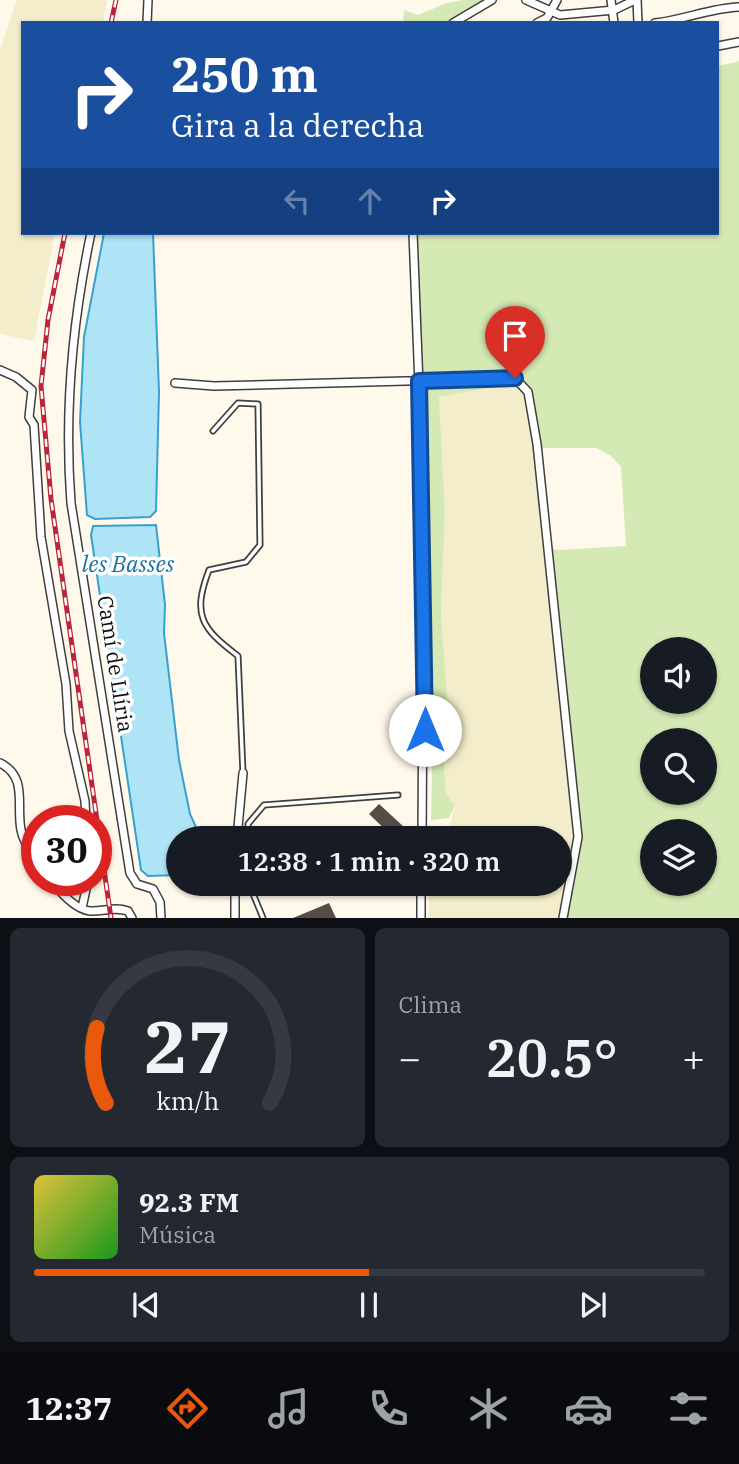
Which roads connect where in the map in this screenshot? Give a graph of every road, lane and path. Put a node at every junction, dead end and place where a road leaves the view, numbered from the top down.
1 (148, 0) edge
2 (492, 0) edge
3 (526, 0) edge
4 (557, 0) edge
5 (611, 0) edge
6 (636, 0) edge
7 (626, 2) edge
8 (739, 7) edge
9 (550, 10) junction
10 (614, 10) junction
11 (147, 21) edge
12 (456, 21) edge
13 (541, 21) edge
14 (614, 21) edge
15 (638, 21) edge
16 (679, 21) edge
17 (739, 42) edge
18 (719, 46) edge
19 (91, 235) edge
20 (413, 235) edge
21 (0, 370) edge
22 (419, 381) junction
23 (175, 383) dead end
24 (213, 431) dead end
25 (0, 763) edge
26 (243, 773) joint
27 (398, 795) dead end
28 (85, 805) edge
29 (238, 826) edge
30 (248, 826) edge
31 (422, 826) edge
32 (21, 830) edge
33 (64, 896) edge
34 (85, 896) edge
35 (235, 896) edge
36 (254, 896) edge
37 (421, 896) edge
38 (82, 908) junction
39 (131, 918) edge
40 (161, 918) edge
41 (235, 918) edge
42 (263, 918) edge
43 (421, 918) edge
44 (563, 918) edge

1 - 11 street
2 - 12 street
3 - 9 street
4 - 9 street
5 - 10 street
6 - 7 street
6 - 15 street
7 - 10 street
8 - 16 street
9 - 10 street
9 - 13 street
10 - 14 street
17 - 18 street
19 - 40 street, Camí de Llíria
20 - 22 street
21 - 28 street
22 - 23 street
22 - 31 street
22 - 44 street
24 - 26 lane
25 - 32 street
26 - 29 street
27 - 30 lane
33 - 38 street
34 - 38 street
35 - 41 street
36 - 42 lane
37 - 43 street
38 - 39 street

